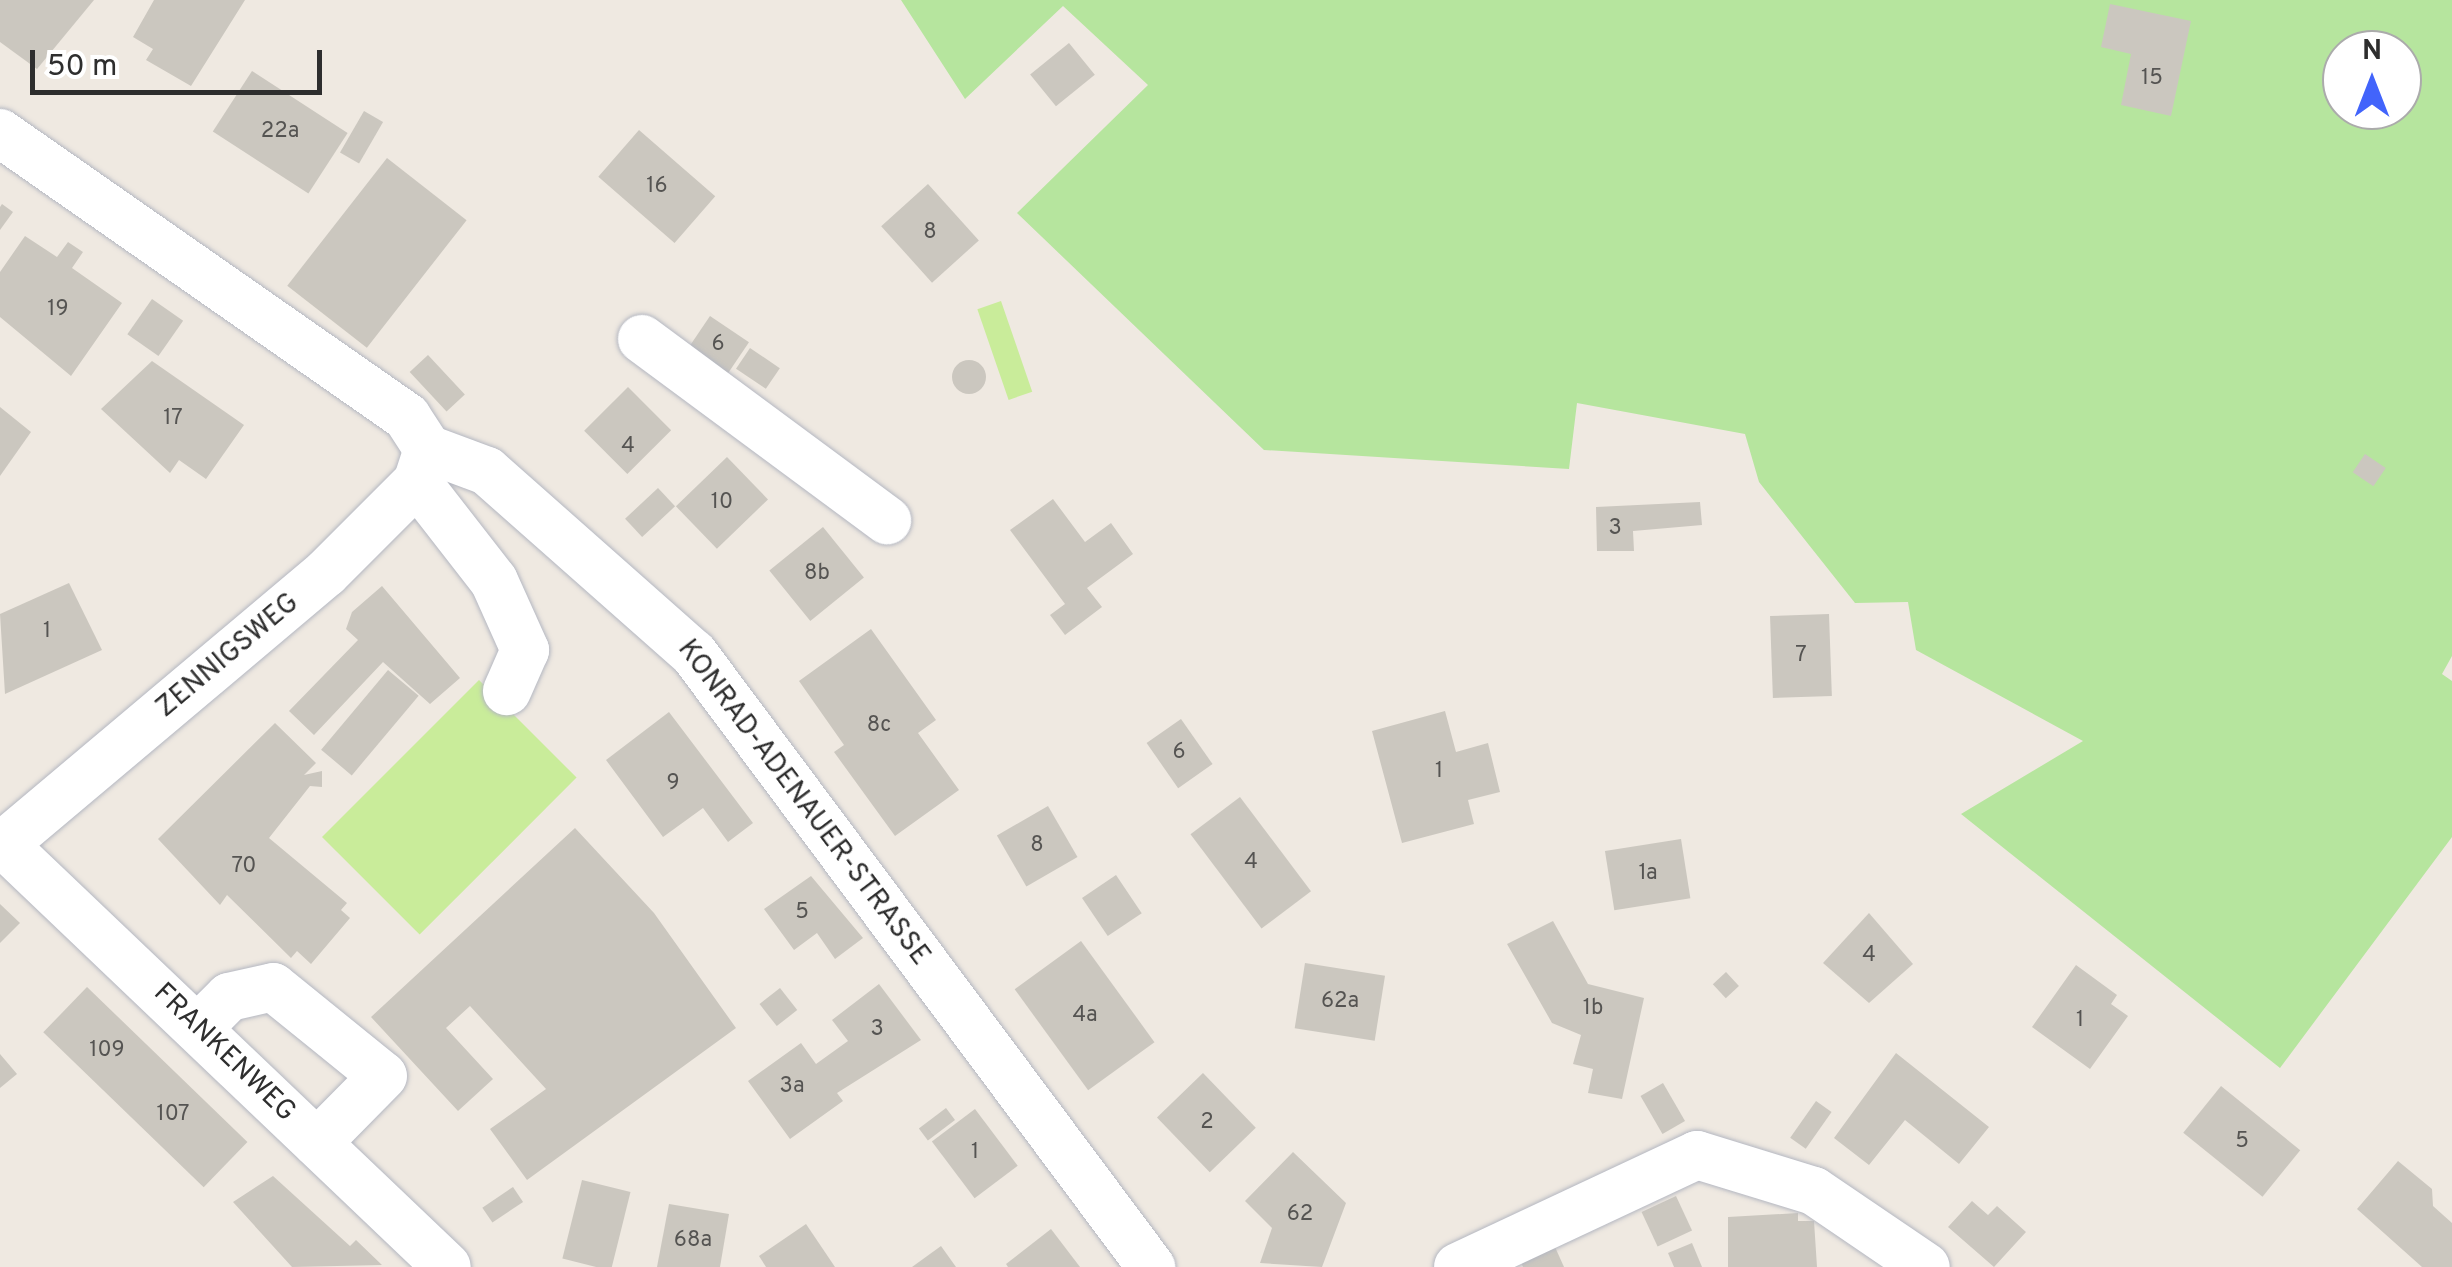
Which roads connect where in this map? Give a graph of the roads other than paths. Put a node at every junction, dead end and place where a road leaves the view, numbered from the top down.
1 (0, 133) edge
2 (642, 339) dead end
3 (423, 466) junction
4 (887, 520) dead end
5 (507, 690) dead end
6 (2, 842) edge
7 (198, 1028) junction
8 (317, 1143) junction
9 (447, 1267) edge
10 (1151, 1267) edge
11 (1458, 1267) edge
12 (1926, 1267) edge

1 - 3 street
2 - 4 street
3 - 5 street
3 - 6 street, ZENNIGSWEG
3 - 10 street, KONRAD-ADENAUER-STRASSE
6 - 7 street, FRANKENWEG
7 - 8 street, FRANKENWEG
7 - 8 street
8 - 9 street, FRANKENWEG
11 - 12 street

